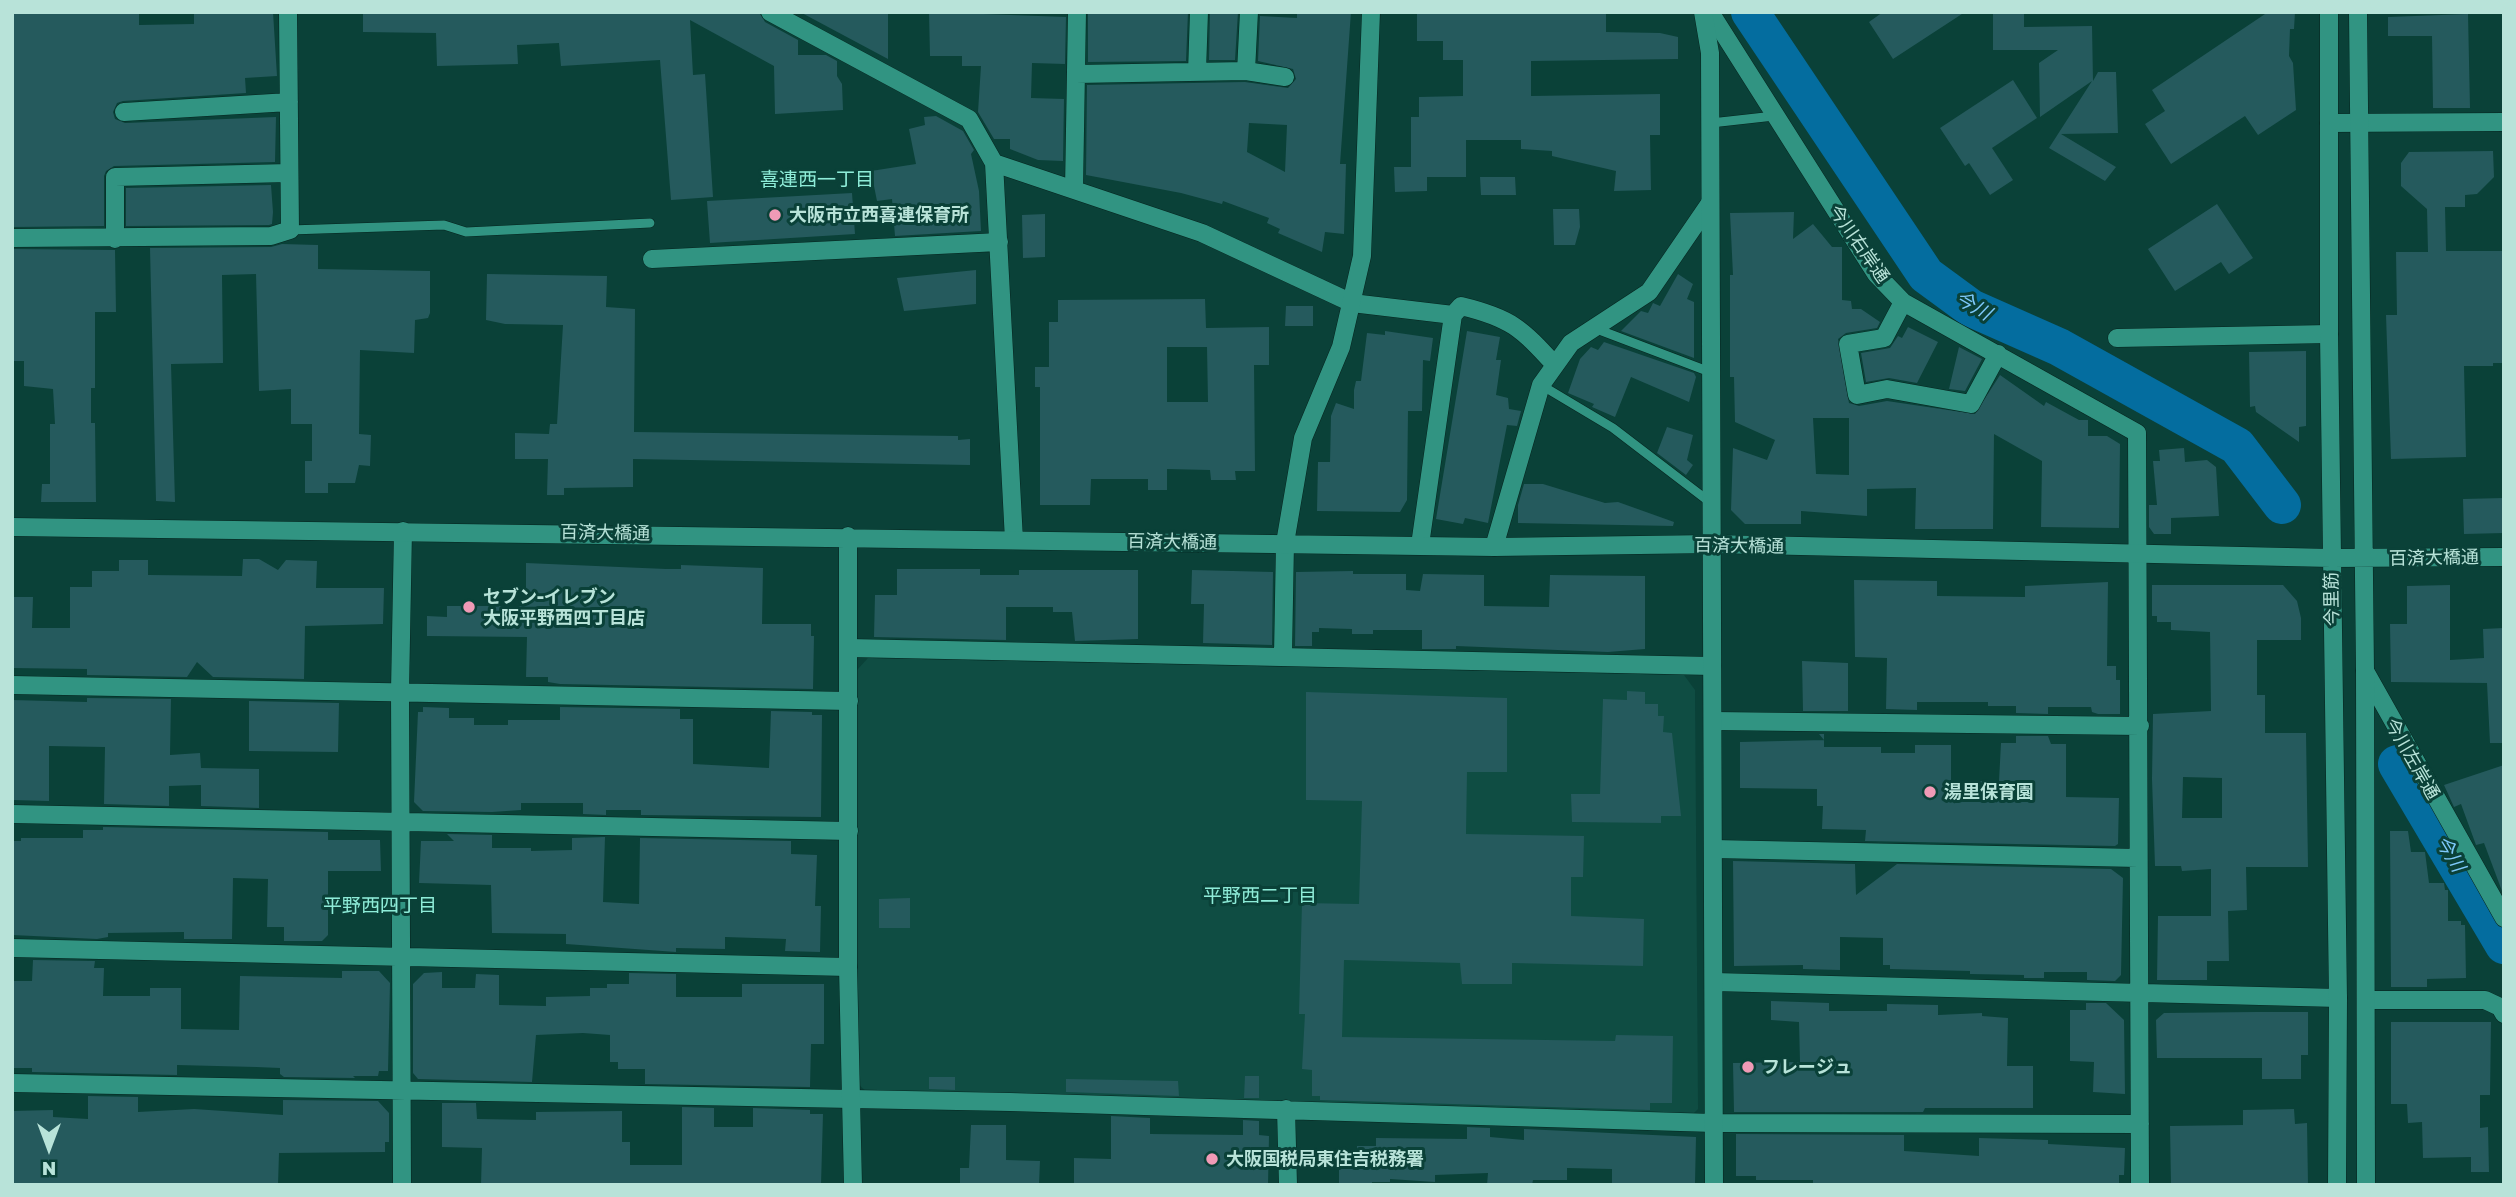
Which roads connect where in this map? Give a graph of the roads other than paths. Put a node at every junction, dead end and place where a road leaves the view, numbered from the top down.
1 (288, 12) edge
2 (770, 12) edge
3 (1077, 12) edge
4 (1199, 12) edge
5 (1249, 12) edge
6 (1371, 12) edge
7 (1703, 12) edge
8 (1710, 12) edge
9 (2329, 12) edge
10 (2358, 12) edge
11 (1246, 71) junction
12 (1197, 72) junction
13 (1076, 74) junction
14 (1285, 77) dead end
15 (289, 102) junction
16 (124, 112) dead end
17 (1774, 116) junction
18 (2504, 122) edge
19 (1711, 123) junction
20 (2329, 123) junction
21 (2358, 123) junction
22 (995, 163) junction
23 (289, 173) junction
24 (1074, 189) junction
25 (1710, 204) junction
26 (650, 223) dead end
27 (290, 230) junction
28 (12, 238) edge
29 (115, 239) junction
30 (999, 242) junction
31 (652, 260) dead end
32 (1903, 302) junction
33 (1352, 303) junction
34 (1453, 315) junction
35 (1594, 328) junction
36 (2329, 334) junction
37 (2117, 338) dead end
38 (1998, 354) junction
39 (1555, 365) junction
40 (1710, 372) junction
41 (1541, 385) junction
42 (1711, 503) junction
43 (12, 527) edge
44 (403, 531) junction
45 (848, 536) junction
46 (1014, 540) junction
47 (1285, 543) junction
48 (1712, 544) junction
49 (1420, 545) junction
50 (1494, 547) junction
51 (2136, 554) junction
52 (2504, 557) edge
53 (2331, 558) junction
54 (2363, 558) junction
55 (849, 648) junction
56 (1283, 655) junction
57 (1712, 666) junction
58 (2365, 671) junction
59 (12, 685) edge
60 (400, 691) junction
61 (849, 701) junction
62 (1713, 721) junction
63 (2140, 726) junction
64 (12, 814) edge
65 (401, 821) junction
66 (849, 831) junction
67 (1714, 849) junction
68 (2138, 858) junction
69 (2504, 918) edge
70 (12, 948) edge
71 (402, 956) junction
72 (848, 967) junction
73 (1714, 982) junction
74 (2138, 993) junction
75 (2338, 998) junction
76 (2367, 1000) junction
77 (2504, 1014) edge
78 (12, 1083) edge
79 (402, 1091) junction
80 (850, 1101) junction
81 (1286, 1109) junction
82 (1714, 1123) junction
83 (2140, 1124) junction
84 (402, 1185) edge
85 (853, 1185) edge
86 (1288, 1185) edge
87 (1714, 1185) edge
88 (2140, 1185) edge
89 (2337, 1185) edge
90 (2365, 1185) edge

1 - 15 street
2 - 22 street
3 - 13 street
4 - 12 street
5 - 11 street
6 - 33 street
7 - 19 street
8 - 17 street, 今川右岸通
9 - 20 street, 今里筋
10 - 21 street, 今里筋
11 - 12 street
11 - 14 street
12 - 13 street
13 - 24 street
15 - 16 street
15 - 23 street
17 - 19 lane
17 - 32 street, 今川右岸通
18 - 21 street
19 - 25 street
20 - 21 street
20 - 36 street, 今里筋
21 - 54 street, 今里筋
22 - 24 street
22 - 30 street
23 - 27 street
23 - 29 street
24 - 33 street
25 - 35 street
25 - 40 street
26 - 27 lane
27 - 29 street
28 - 29 street
30 - 31 street
30 - 46 street
32 - 38 street, 今川右岸通
32 - 38 street
33 - 34 street
33 - 47 street
34 - 39 street
34 - 49 street
35 - 39 street
35 - 40 lane
36 - 37 street
36 - 53 street, 今里筋
38 - 51 street, 今川右岸通
39 - 41 street
40 - 42 street
41 - 42 lane
41 - 50 street
42 - 48 street
43 - 44 street, 百済大橋通
44 - 45 street, 百済大橋通
44 - 60 street
45 - 46 street, 百済大橋通
45 - 55 street
46 - 47 street, 百済大橋通
47 - 49 street, 百済大橋通
47 - 56 street
48 - 50 street, 百済大橋通
48 - 51 street, 百済大橋通
48 - 57 street
49 - 50 street, 百済大橋通
51 - 53 street, 百済大橋通
51 - 63 street
52 - 54 street, 百済大橋通
53 - 54 street, 百済大橋通
53 - 75 street, 今里筋
54 - 58 street, 今里筋
55 - 56 street
55 - 61 street
56 - 57 street
57 - 62 street
58 - 69 street, 今川左岸通
58 - 76 street, 今里筋
59 - 60 street
60 - 61 street
60 - 65 street
61 - 66 street
62 - 63 street
62 - 67 street
63 - 68 street
64 - 65 street
65 - 66 street
65 - 71 street
66 - 72 street
67 - 68 street
67 - 73 street
68 - 74 street
70 - 71 street
71 - 72 street
71 - 79 street
72 - 80 street
73 - 74 street
73 - 82 street
74 - 75 street
74 - 83 street
75 - 89 street, 今里筋
76 - 77 street
76 - 90 street, 今里筋
78 - 79 street
79 - 80 street
79 - 84 street
80 - 81 street
80 - 85 street
81 - 82 street
81 - 86 street
82 - 83 street
82 - 87 street
83 - 88 street

